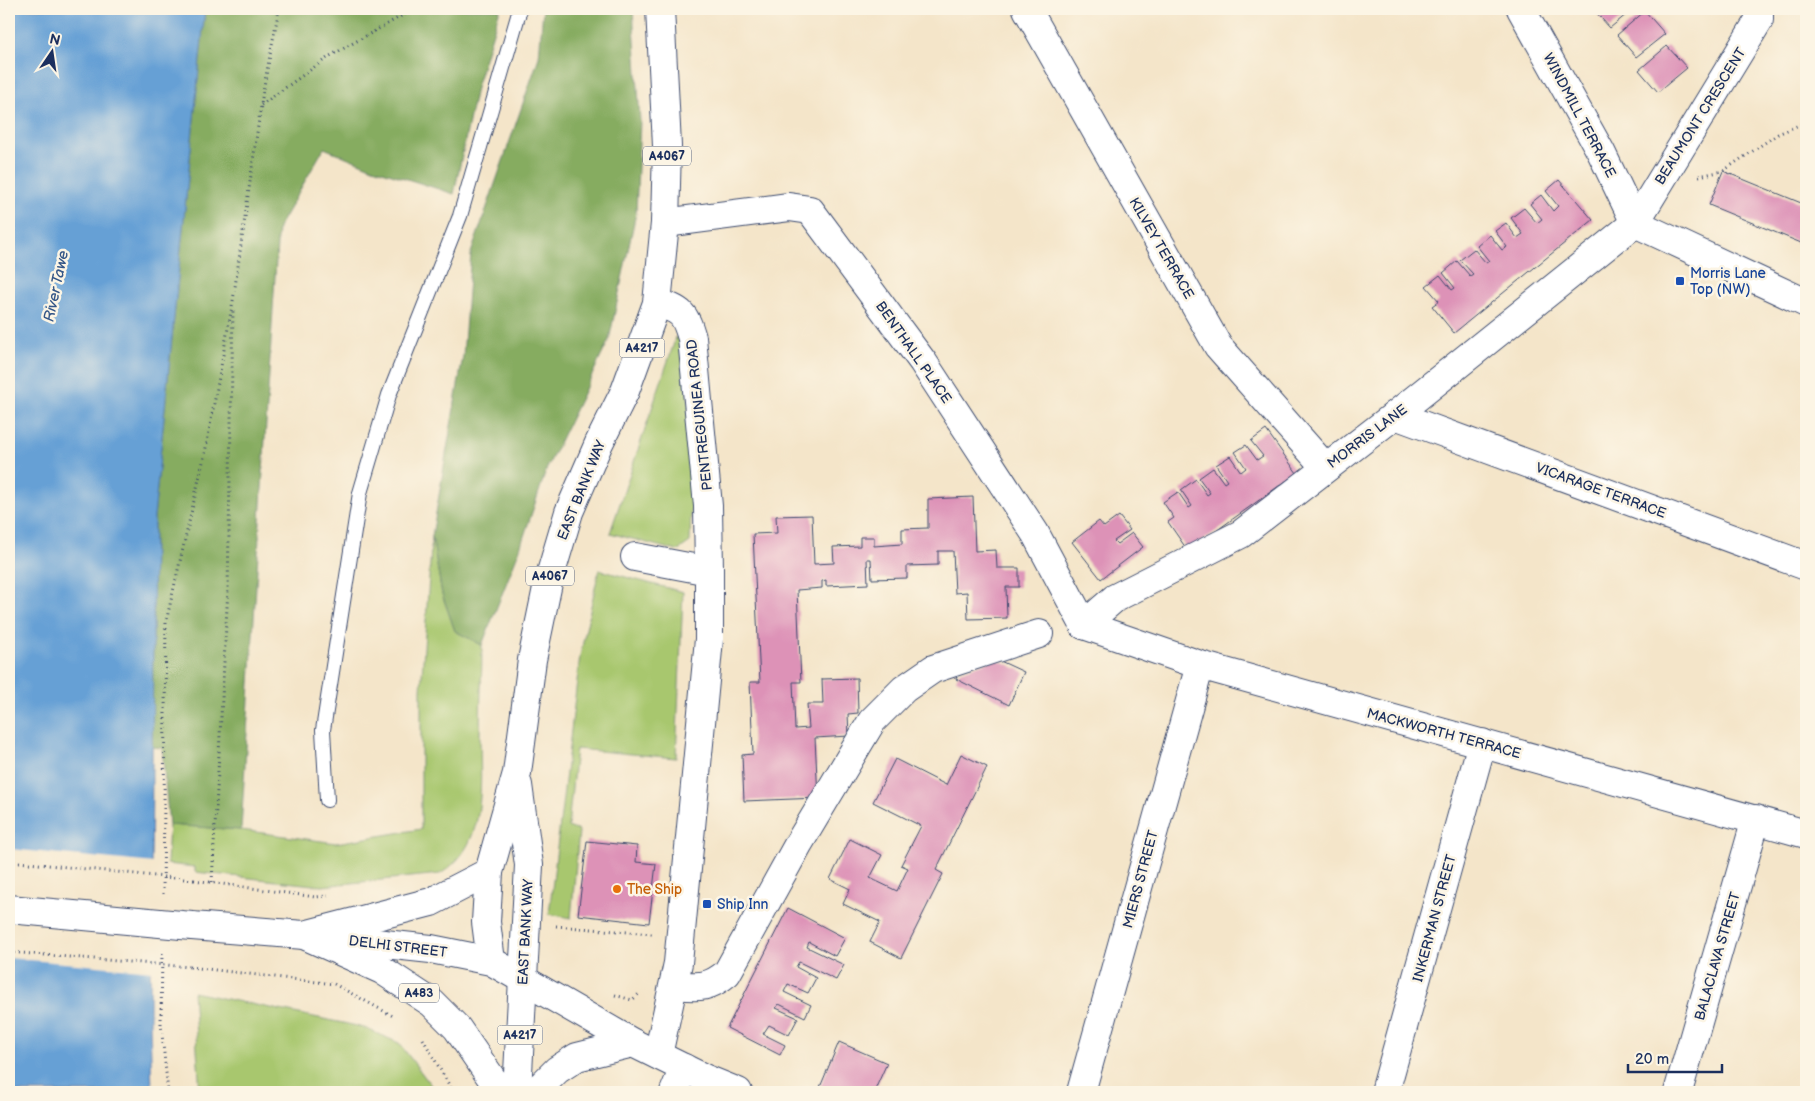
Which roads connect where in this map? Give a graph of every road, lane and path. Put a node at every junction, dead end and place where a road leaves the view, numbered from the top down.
1 (279, 9) edge
2 (414, 9) edge
3 (520, 9) edge
4 (660, 9) edge
5 (1026, 9) edge
6 (1522, 9) edge
7 (1759, 9) edge
8 (261, 106) junction
9 (1806, 122) edge
10 (1723, 171) dead end
11 (665, 223) junction
12 (1635, 223) junction
13 (233, 301) junction
14 (657, 303) junction
15 (1806, 303) edge
16 (624, 391) joint
17 (1395, 414) junction
18 (1325, 467) junction
19 (635, 557) dead end
20 (1806, 566) edge
21 (709, 571) junction
22 (1084, 625) junction
23 (1039, 634) dead end
24 (1200, 665) junction
25 (1482, 743) junction
26 (517, 773) junction
27 (327, 800) dead end
28 (1756, 820) junction
29 (1806, 834) edge
30 (9, 861) edge
31 (490, 872) junction
32 (212, 882) junction
33 (334, 895) dead end
34 (163, 896) dead end
35 (9, 909) edge
36 (553, 926) dead end
37 (304, 935) junction
38 (681, 936) junction
39 (162, 945) dead end
40 (9, 952) edge
41 (491, 960) junction
42 (522, 977) junction
43 (674, 985) junction
44 (645, 987) dead end
45 (612, 994) dead end
46 (401, 1020) dead end
47 (422, 1037) dead end
48 (633, 1043) junction
49 (658, 1055) junction
50 (679, 1080) edge
51 (168, 1092) edge
52 (453, 1092) edge
53 (501, 1092) edge
54 (517, 1092) edge
55 (534, 1092) edge
56 (738, 1092) edge
57 (1081, 1092) edge
58 (1385, 1092) edge
59 (1678, 1092) edge

1 - 8 path
2 - 8 path
3 - 27 lane
4 - 11 street, A4067
5 - 18 street, KILVEY TERRACE
6 - 12 street, WINDMILL TERRACE
7 - 12 street, BEAUMONT CRESCENT
8 - 13 path
9 - 10 path
11 - 14 street, A4067
11 - 22 street, BENTHALL PLACE
12 - 15 street
12 - 17 street, MORRIS LANE
13 - 32 path
13 - 34 path
14 - 16 street, EAST BANK WAY / A4217
14 - 21 street, PENTREGUINEA ROAD
16 - 26 street, EAST BANK WAY / A4067
17 - 18 street, MORRIS LANE
17 - 20 street, VICARAGE TERRACE
18 - 22 street, MORRIS LANE
19 - 21 street
21 - 38 street, PENTREGUINEA ROAD
22 - 24 street, MACKWORTH TERRACE
23 - 43 street
24 - 25 street, MACKWORTH TERRACE
24 - 57 street, MIERS STREET
25 - 28 street, MACKWORTH TERRACE
25 - 58 street, INKERMAN STREET
26 - 31 street, EAST BANK WAY / A4067
26 - 42 street, EAST BANK WAY / A4067
28 - 29 street, MACKWORTH TERRACE
28 - 59 street, BALACLAVA STREET
30 - 32 path, bridge
31 - 37 street
31 - 41 street
32 - 33 path
35 - 37 street, A483, bridge
36 - 38 path
37 - 41 street, DELHI STREET
37 - 53 street, A483
38 - 43 street, PENTREGUINEA ROAD
39 - 51 path
40 - 46 path, bridge
41 - 42 street, DELHI STREET
42 - 48 street, DELHI STREET
42 - 54 street, EAST BANK WAY / A4217
43 - 49 street, PENTREGUINEA ROAD
44 - 45 path
47 - 52 path
48 - 49 street, DELHI STREET
48 - 55 street
49 - 50 street, DELHI STREET
50 - 56 street, DELHI STREET

